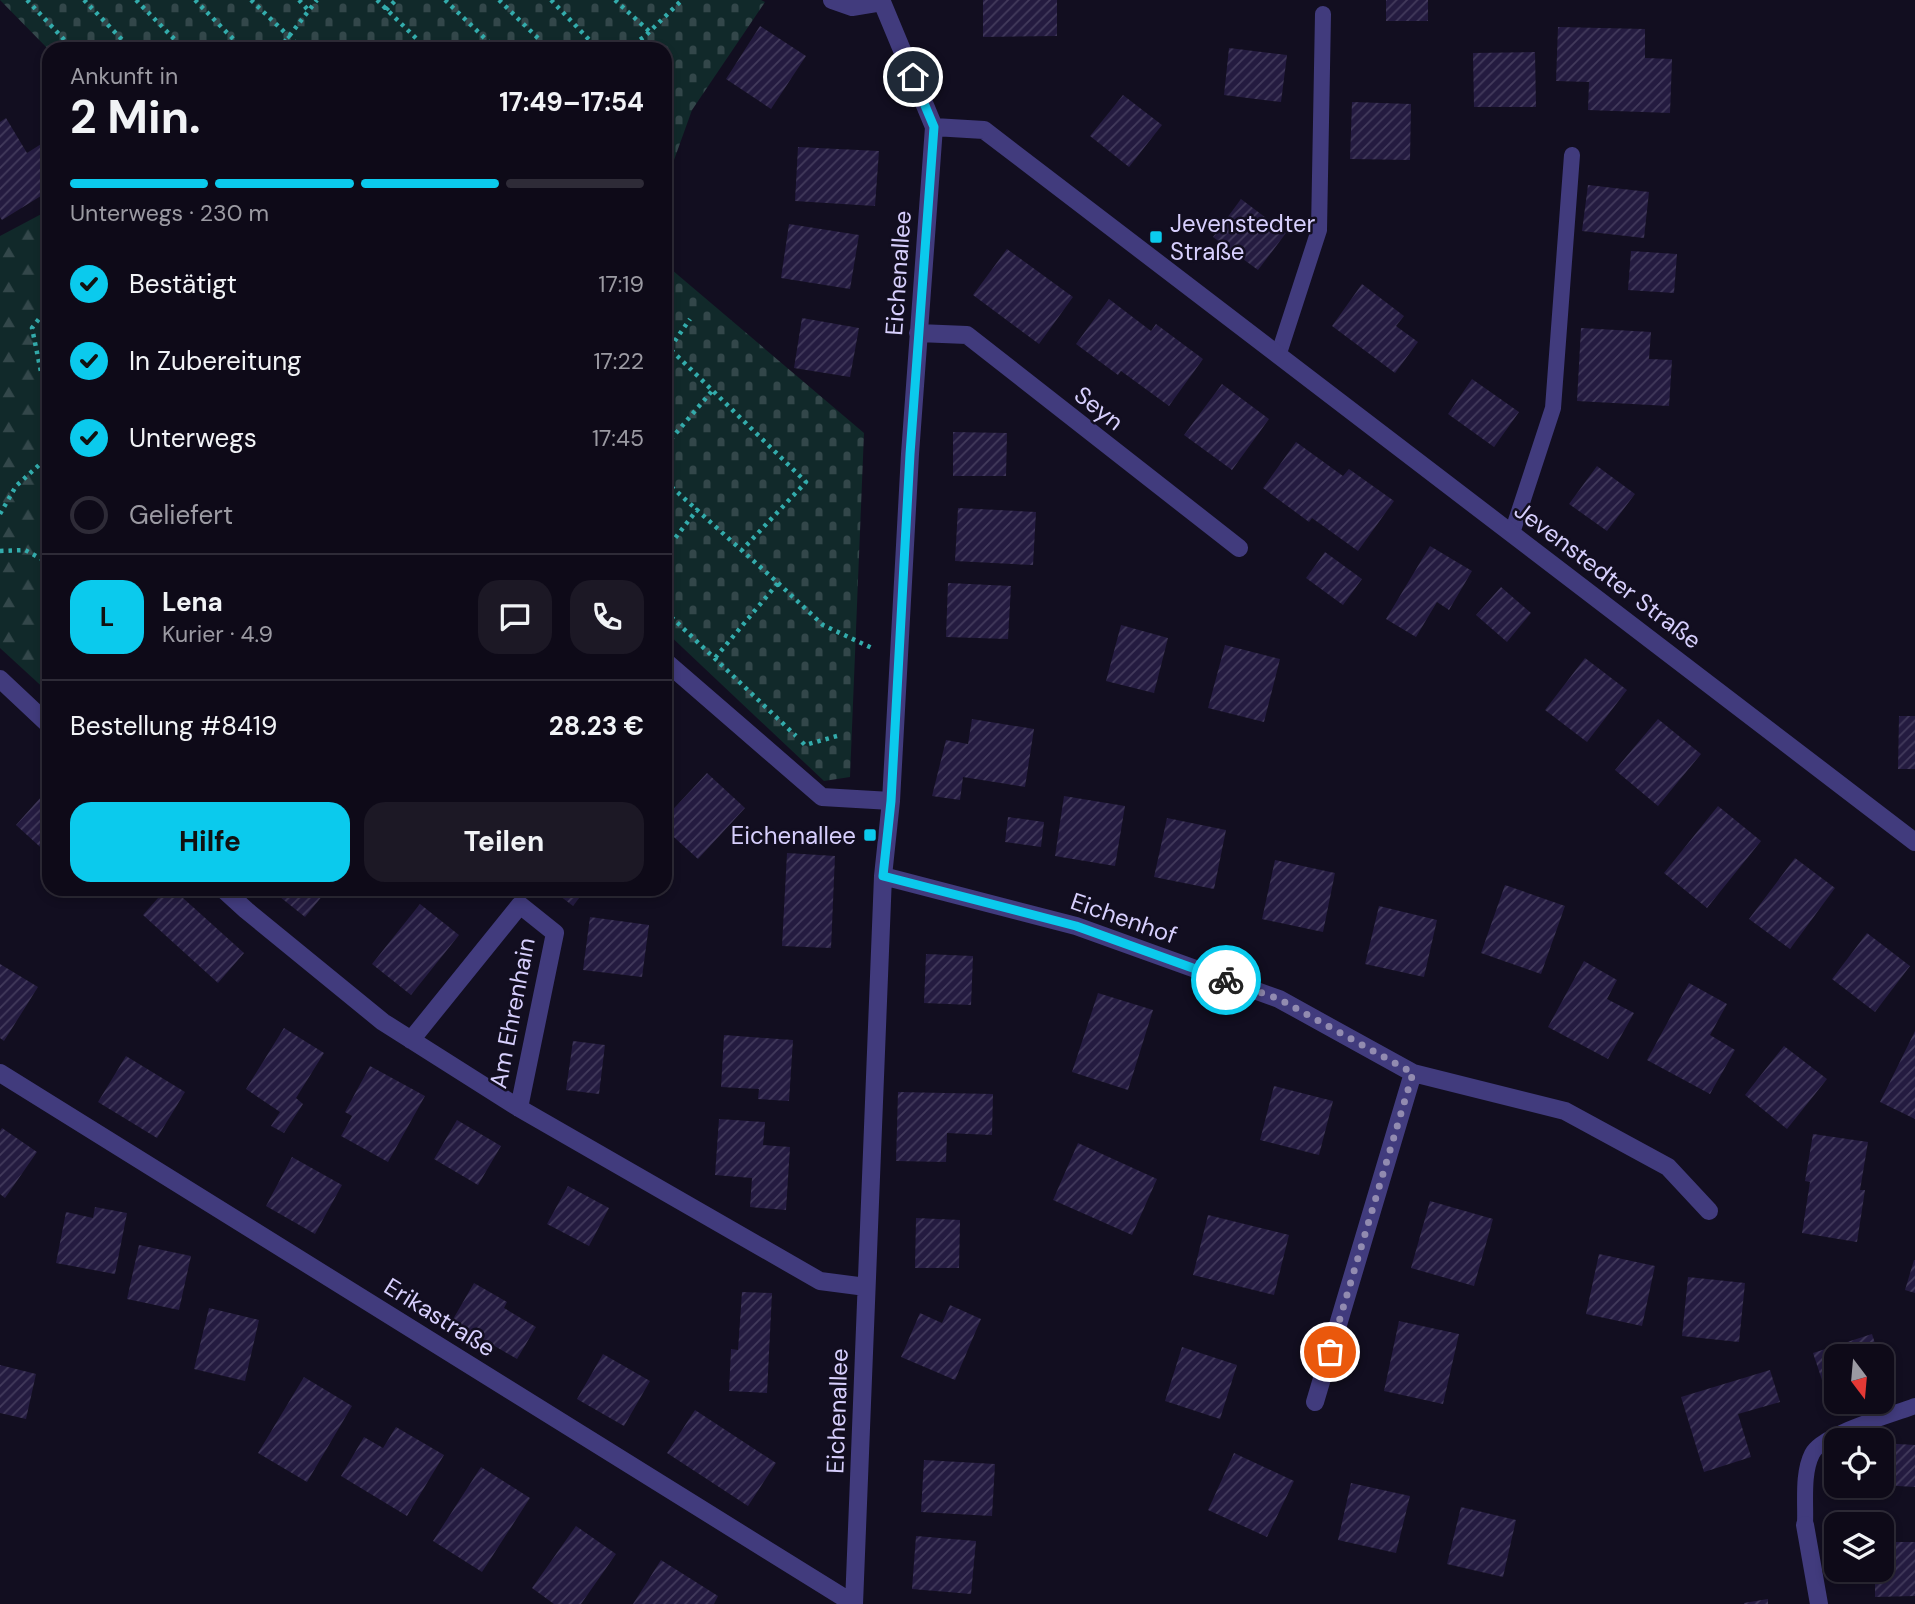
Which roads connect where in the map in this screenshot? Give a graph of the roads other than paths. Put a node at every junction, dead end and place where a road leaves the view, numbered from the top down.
1 (832, 0) edge
2 (883, 1) edge
3 (1323, 14) dead end
4 (934, 127) junction
5 (1572, 155) dead end
6 (918, 333) junction
7 (1279, 353) junction
8 (1512, 533) junction
9 (1239, 548) dead end
10 (672, 667) edge
11 (0, 679) edge
12 (42, 718) edge
13 (891, 801) junction
14 (1915, 842) edge
15 (883, 876) junction
16 (231, 896) edge
17 (411, 1040) junction
18 (0, 1073) edge
19 (1413, 1073) junction
20 (519, 1108) junction
21 (1709, 1210) dead end
22 (866, 1287) junction
23 (1315, 1402) dead end
24 (1915, 1406) edge
25 (1805, 1525) joint
26 (854, 1604) edge
27 (1818, 1604) edge

1 - 2 street
2 - 4 street
3 - 7 lane
4 - 6 street, Eichenallee
4 - 7 street, Jevenstedter Straße
5 - 8 lane
6 - 9 street, Seyn
6 - 13 street, Eichenallee
7 - 8 street, Jevenstedter Straße
8 - 14 street, Jevenstedter Straße
10 - 13 street
11 - 12 street
13 - 15 street, Eichenallee
15 - 19 street, Eichenhof
15 - 22 street, Eichenallee
16 - 17 street, Am Ehrenhain
17 - 20 street, Am Ehrenhain
17 - 20 street, Am Ehrenhain
18 - 26 street, Erikastraße
19 - 21 street, Eichenhof
19 - 23 street
20 - 22 street, Am Ehrenhain
22 - 26 street, Eichenallee
24 - 25 lane
25 - 27 street

